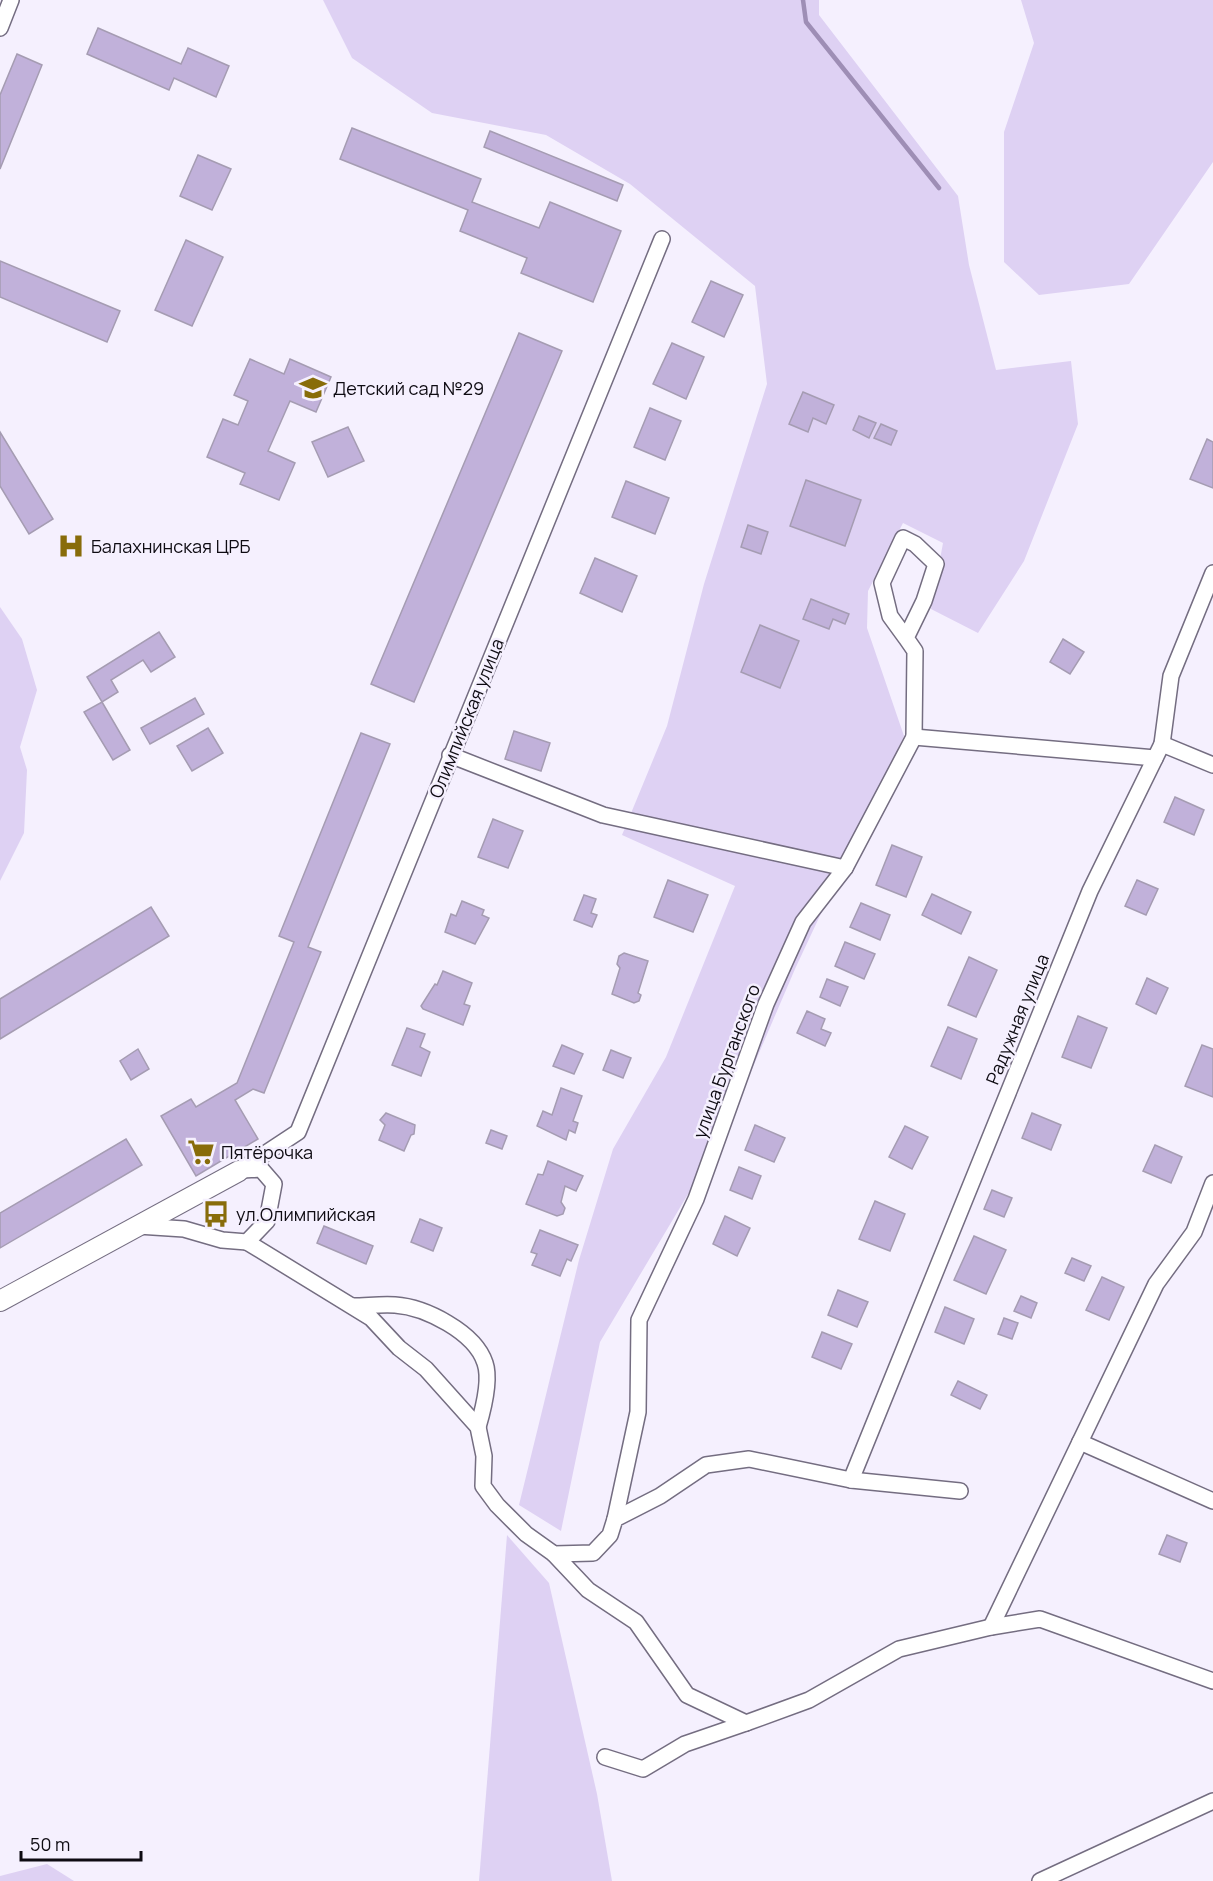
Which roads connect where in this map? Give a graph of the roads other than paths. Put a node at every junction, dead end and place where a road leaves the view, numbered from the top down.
1 (11, 0) edge
2 (0, 28) edge
3 (662, 239) dead end
4 (1213, 573) edge
5 (906, 638) junction
6 (914, 737) junction
7 (1158, 751) junction
8 (450, 756) junction
9 (1213, 765) edge
10 (845, 868) junction
11 (239, 1171) junction
12 (1213, 1183) edge
13 (138, 1226) junction
14 (247, 1242) junction
15 (0, 1301) edge
16 (353, 1306) junction
17 (478, 1427) junction
18 (1080, 1442) junction
19 (851, 1480) junction
20 (960, 1491) dead end
21 (1213, 1501) edge
22 (615, 1519) junction
23 (554, 1554) junction
24 (991, 1627) junction
25 (1213, 1680) edge
26 (746, 1723) junction
27 (605, 1757) dead end
28 (1213, 1801) edge
29 (1040, 1881) edge

1 - 2 street
3 - 8 street, Олимпийская улица
4 - 7 street, Радужная улица
5 - 5 street, улица Бурганского
5 - 6 street, улица Бурганского
6 - 7 street
6 - 10 street, улица Бурганского
7 - 9 street
7 - 19 street, Радужная улица
8 - 10 street
8 - 11 street, Олимпийская улица
10 - 22 street, улица Бурганского
11 - 13 street, Олимпийская улица
11 - 14 street
12 - 18 street
13 - 14 street
13 - 15 street, Олимпийская улица
14 - 16 street
16 - 17 street
16 - 17 street
17 - 23 street
18 - 21 street
18 - 24 street
19 - 20 street
19 - 22 street
22 - 23 street, улица Бурганского
23 - 26 street
24 - 25 street
24 - 26 street
26 - 27 street
28 - 29 street

